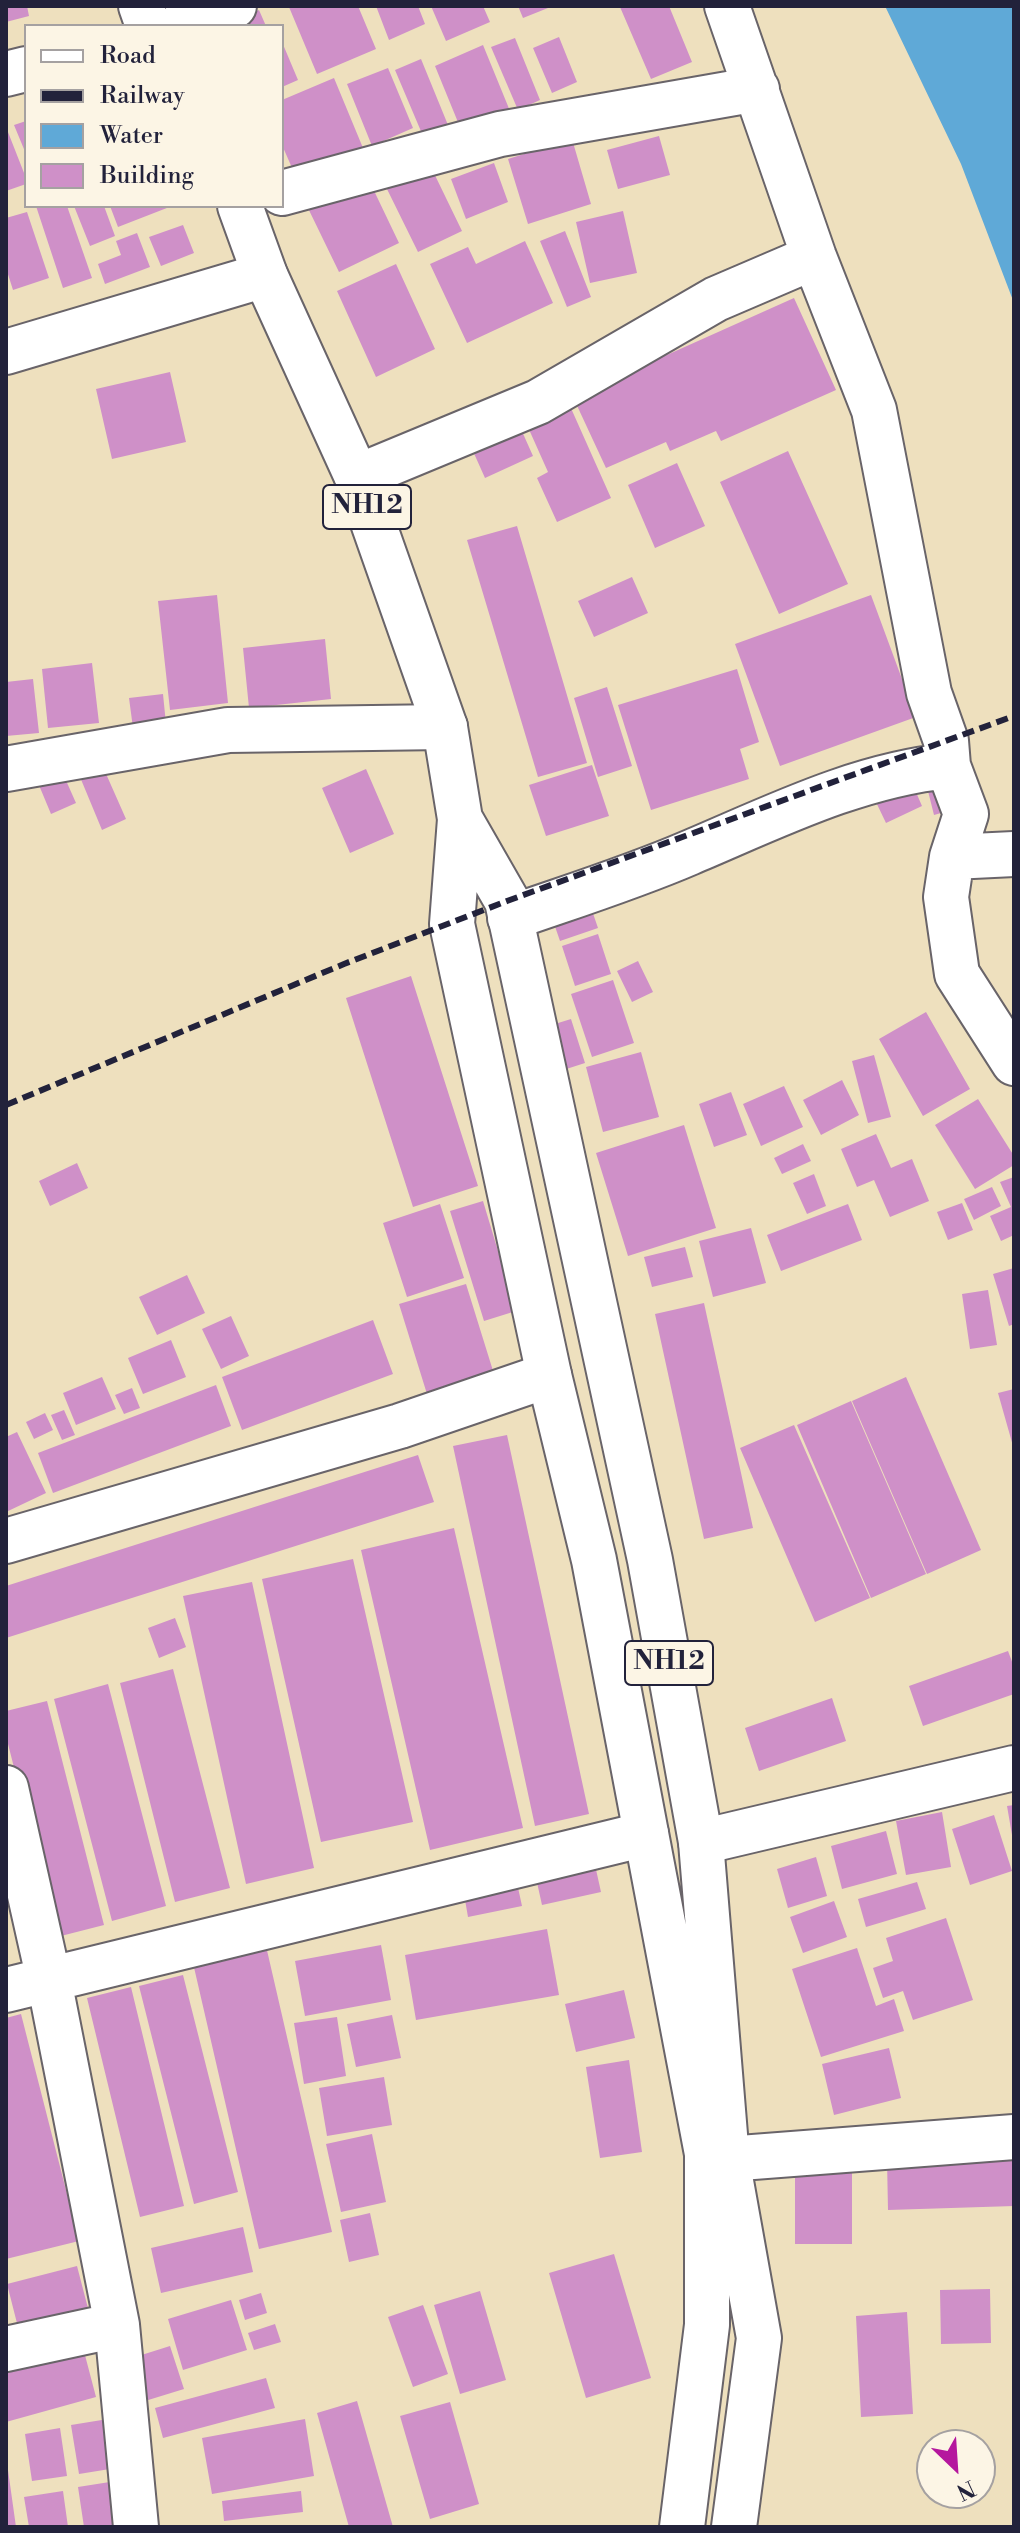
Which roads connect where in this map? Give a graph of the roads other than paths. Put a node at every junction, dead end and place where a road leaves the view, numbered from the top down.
1 (234, 6) edge
2 (727, 6) edge
3 (184, 24) edge
4 (757, 89) junction
5 (284, 192) edge
6 (241, 208) edge
7 (814, 257) junction
8 (265, 275) junction
9 (6, 352) edge
10 (357, 477) junction
11 (445, 727) junction
12 (948, 766) junction
13 (6, 769) edge
14 (460, 819) junction
15 (1014, 854) edge
16 (952, 857) junction
17 (510, 918) junction
18 (1014, 1063) edge
19 (549, 1375) junction
20 (6, 1541) edge
21 (1014, 1768) edge
22 (6, 1788) edge
23 (646, 1834) junction
24 (701, 1842) junction
25 (49, 1980) junction
26 (6, 1990) edge
27 (1014, 2137) edge
28 (727, 2159) junction
29 (117, 2325) junction
30 (6, 2349) edge
31 (136, 2527) edge
32 (682, 2527) edge
33 (734, 2527) edge

1 - 3 main road
2 - 4 main road
4 - 5 main road
4 - 7 main road
6 - 8 main road, NH12
7 - 10 main road
7 - 12 main road
8 - 9 main road
8 - 10 main road, NH12
10 - 11 main road, NH12
11 - 13 main road
11 - 14 main road, NH12
12 - 16 main road
12 - 17 main road
14 - 17 main road, NH12
14 - 19 main road, NH12
15 - 16 main road
16 - 18 main road
17 - 24 main road, NH12
19 - 20 main road
19 - 23 main road, NH12
21 - 24 main road
22 - 25 main road
23 - 25 main road
23 - 32 main road, NH12
24 - 28 main road, NH12
25 - 26 main road
25 - 29 main road
27 - 28 main road
28 - 33 main road, NH12
29 - 30 main road
29 - 31 main road

